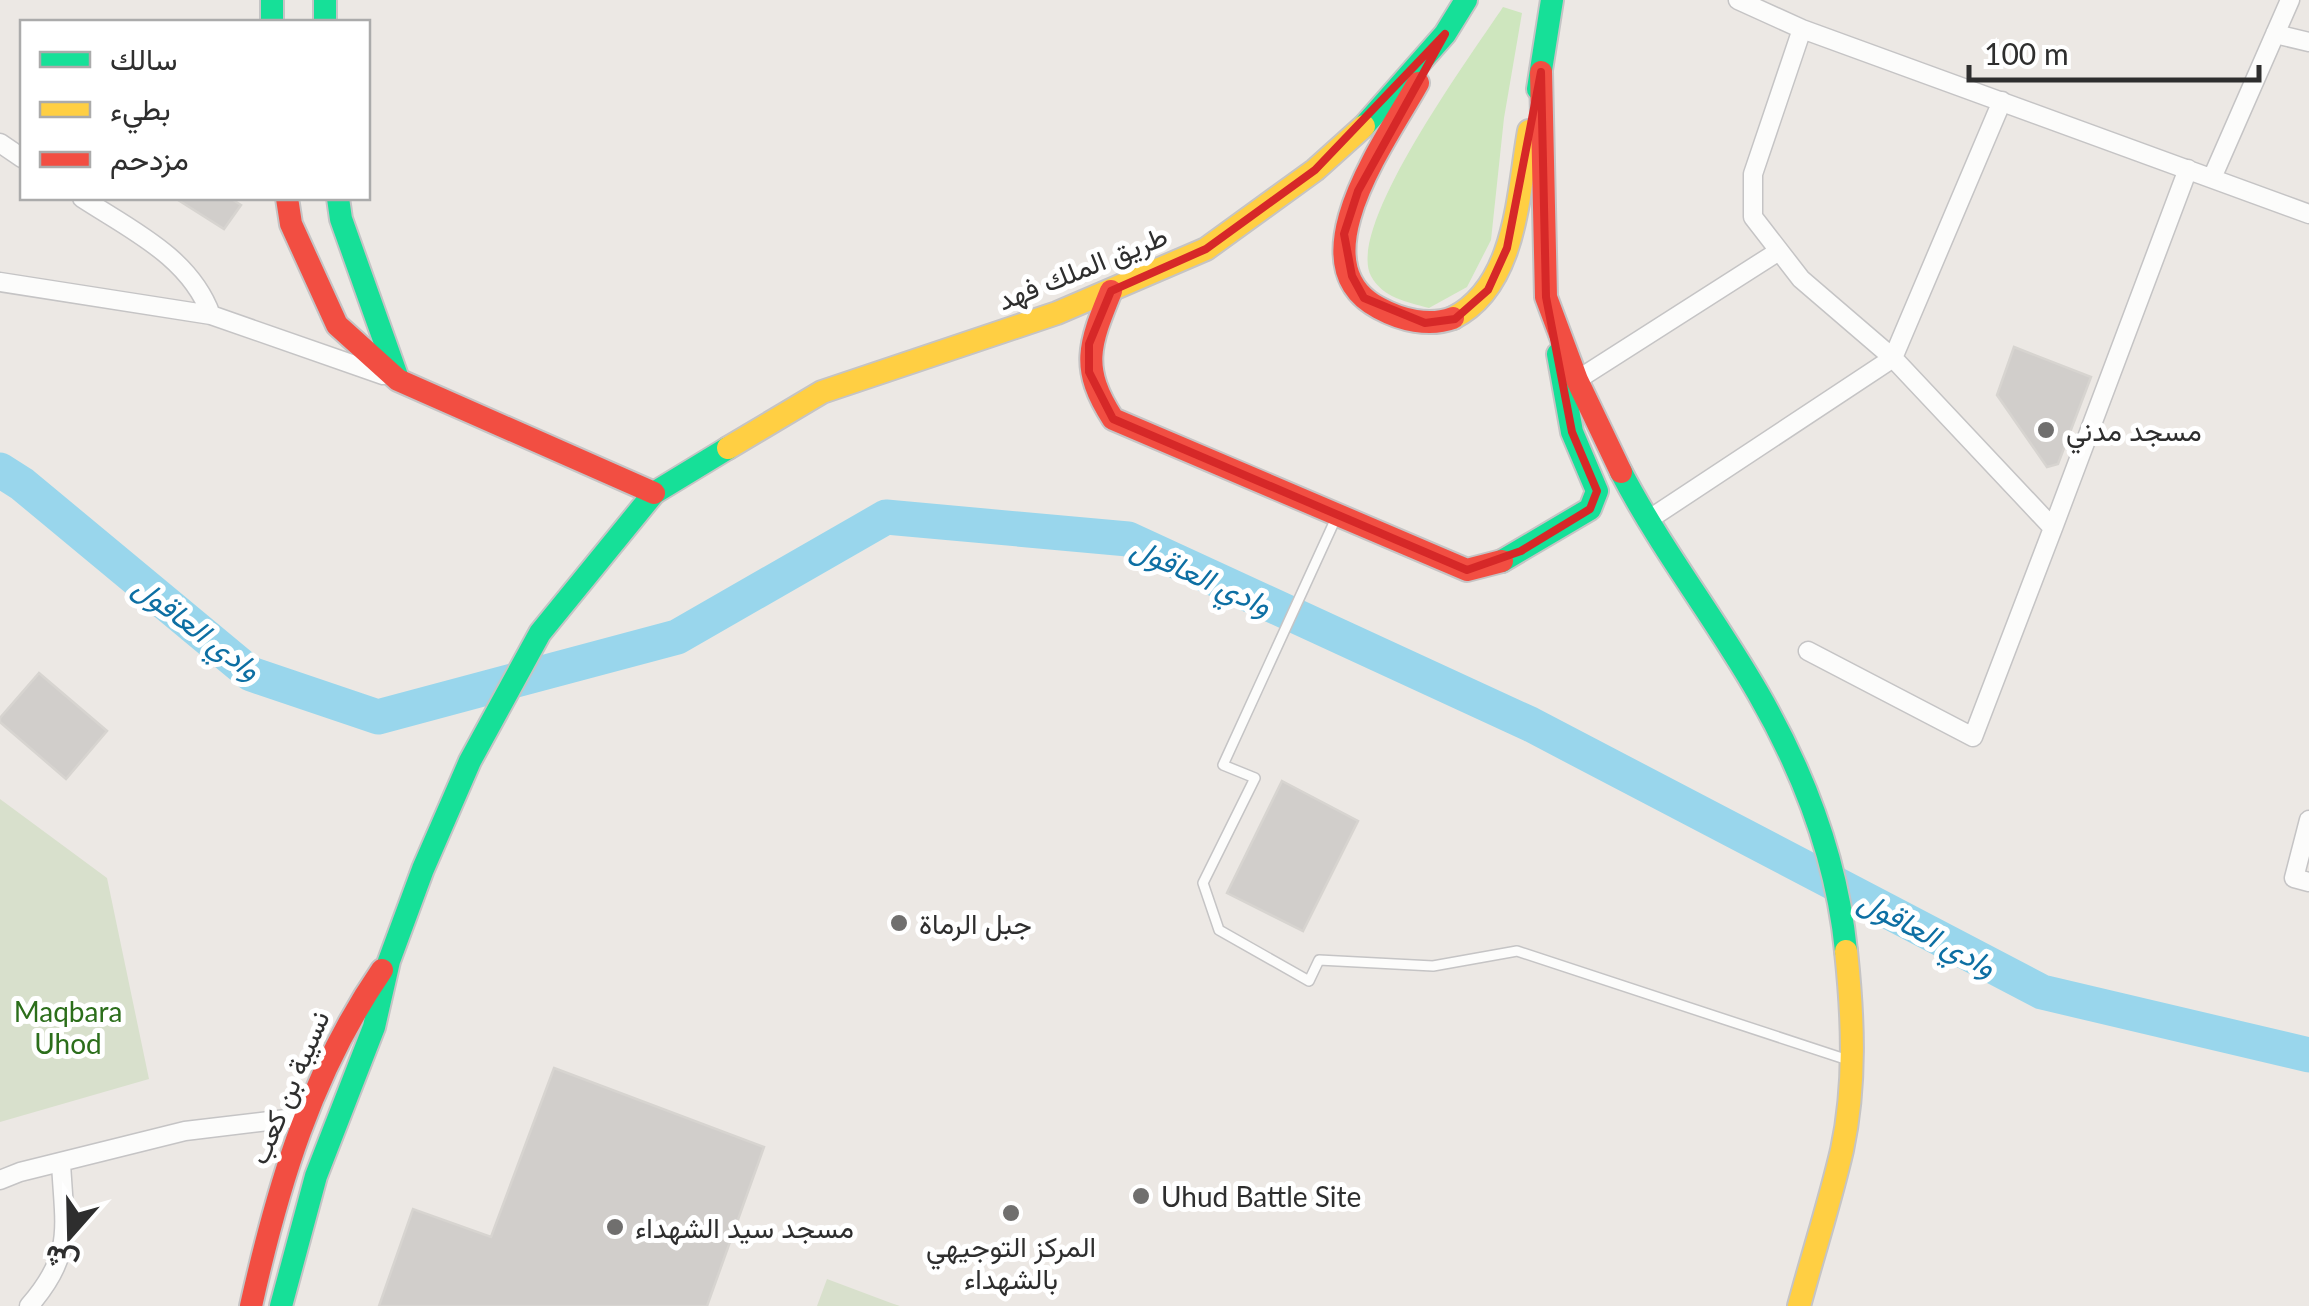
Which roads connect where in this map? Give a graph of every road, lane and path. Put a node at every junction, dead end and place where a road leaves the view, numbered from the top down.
1 (1466, 0) edge
2 (1552, 0) edge
3 (1738, 0) edge
4 (2290, 0) edge
5 (1802, 28) junction
6 (1445, 34) junction
7 (2275, 34) junction
8 (2309, 42) edge
9 (1541, 72) junction
10 (2002, 101) junction
11 (2188, 169) junction
12 (2212, 178) junction
13 (85, 200) edge
14 (287, 200) edge
15 (338, 200) edge
16 (2309, 214) edge
17 (1780, 250) junction
18 (0, 282) edge
19 (1111, 291) junction
20 (1546, 297) junction
21 (211, 315) junction
22 (1893, 358) junction
23 (398, 380) junction
24 (1577, 380) junction
25 (654, 493) junction
26 (1337, 518) junction
27 (1648, 520) junction
28 (2053, 528) junction
29 (1808, 651) dead end
30 (2309, 820) edge
31 (2309, 882) edge
32 (390, 960) junction
33 (1852, 1061) junction
34 (302, 1117) junction
35 (60, 1162) junction
36 (0, 1180) edge
37 (50, 1282) junction
38 (29, 1306) edge
39 (53, 1306) edge
40 (251, 1306) edge
41 (281, 1306) edge
42 (1799, 1306) edge

1 - 6 main road, طريق الملك فهد
2 - 9 main road
3 - 5 street
4 - 7 street
5 - 10 street
5 - 17 street
6 - 9 main road
6 - 19 main road, طريق الملك فهد
7 - 8 street
7 - 12 street
9 - 20 main road
10 - 11 street
10 - 22 street
11 - 12 street
11 - 28 street
12 - 16 street
13 - 21 street
14 - 23 main road
15 - 23 main road
17 - 22 street
17 - 24 street
18 - 21 street
19 - 25 main road, طريق الملك فهد
19 - 26 main road
20 - 24 main road
20 - 26 main road
21 - 23 street
22 - 27 street
22 - 28 street
23 - 25 main road
24 - 27 main road
25 - 32 main road, طريق الملك فهد
26 - 33 lane
27 - 33 main road
28 - 29 street
30 - 31 street
32 - 34 main road, نسيبة بن كعب
32 - 41 main road
33 - 42 main road
34 - 35 street
34 - 40 main road, نسيبة بن كعب
35 - 36 street
35 - 37 street
37 - 38 street
37 - 39 street

